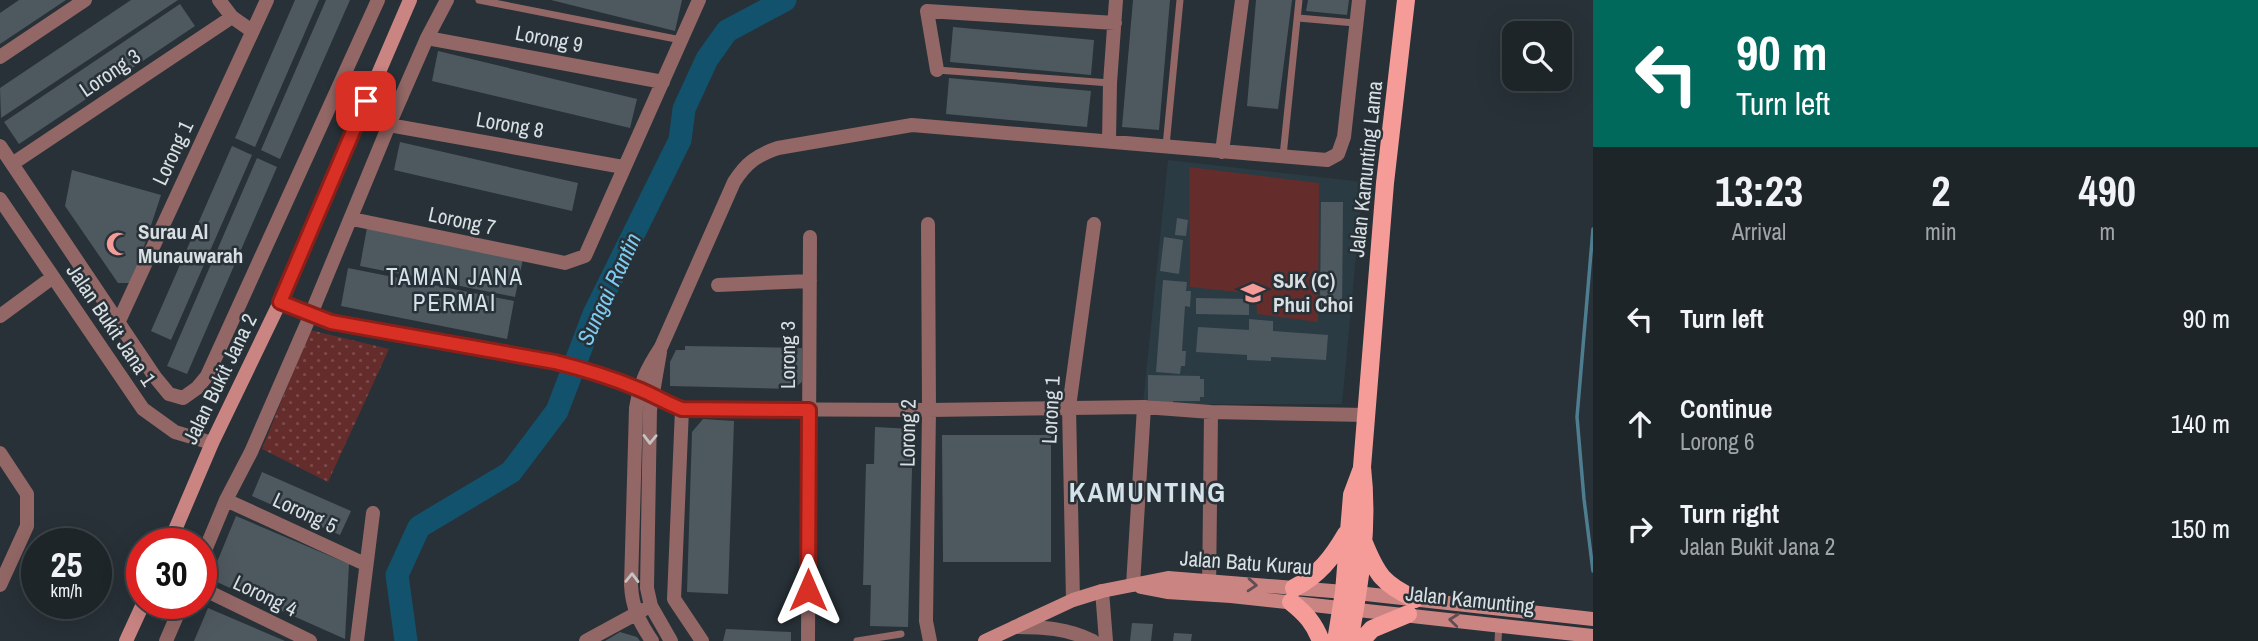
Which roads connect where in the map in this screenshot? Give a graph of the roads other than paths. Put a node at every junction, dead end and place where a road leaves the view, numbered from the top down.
1 (85, 0) edge
2 (219, 0) edge
3 (267, 0) edge
4 (378, 0) edge
5 (410, 0) edge
6 (447, 0) edge
7 (480, 0) edge
8 (699, 0) edge
9 (1116, 0) edge
10 (1180, 0) edge
11 (1242, 0) edge
12 (1299, 0) edge
13 (1359, 0) edge
14 (1406, 0) edge
15 (232, 17) junction
16 (1297, 18) junction
17 (1115, 23) junction
18 (1355, 23) junction
19 (252, 31) junction
20 (427, 38) junction
21 (682, 40) junction
22 (0, 57) edge
23 (937, 71) joint
24 (663, 82) junction
25 (1110, 83) junction
26 (389, 125) junction
27 (1108, 141) junction
28 (0, 146) edge
29 (1166, 147) junction
30 (1223, 152) junction
31 (1283, 157) junction
32 (12, 164) junction
33 (623, 167) junction
34 (0, 198) edge
35 (352, 219) junction
36 (928, 224) dead end
37 (1094, 224) dead end
38 (810, 237) dead end
39 (53, 277) junction
40 (810, 281) junction
41 (719, 285) dead end
42 (280, 302) junction
43 (311, 314) junction
44 (0, 316) edge
45 (118, 323) junction
46 (646, 392) junction
47 (1069, 407) junction
48 (1144, 407) junction
49 (682, 409) junction
50 (809, 410) junction
51 (929, 410) junction
52 (1211, 412) junction
53 (1367, 415) junction
54 (212, 443) junction
55 (0, 453) edge
56 (226, 500) junction
57 (373, 513) dead end
58 (176, 528) edge
59 (214, 528) edge
60 (1356, 534) junction
61 (365, 564) junction
62 (0, 585) edge
63 (1133, 585) junction
64 (1210, 588) junction
65 (1102, 591) junction
66 (1293, 595) junction
67 (217, 596) edge
68 (1073, 600) junction
69 (1350, 600) junction
70 (651, 606) junction
71 (1411, 607) junction
72 (636, 614) junction
73 (137, 619) edge
74 (176, 619) edge
75 (1593, 619) edge
76 (1500, 625) junction
77 (1015, 627) junction
78 (901, 634) dead end
79 (1593, 636) edge
80 (127, 641) edge
81 (166, 641) edge
82 (310, 641) edge
83 (357, 641) edge
84 (586, 641) edge
85 (652, 641) edge
86 (671, 641) edge
87 (702, 641) edge
88 (808, 641) edge
89 (857, 641) edge
90 (930, 641) edge
91 (985, 641) edge
92 (1093, 641) edge
93 (1106, 641) edge
94 (1321, 641) edge
95 (1336, 641) edge
96 (1349, 641) edge
97 (1361, 641) edge
98 (1498, 641) edge

1 - 22 street
2 - 15 street
3 - 19 street, Lorong 1
4 - 45 street
5 - 42 main road, Jalan Bukit Jana 2
6 - 20 street
7 - 21 lane
8 - 21 street
9 - 17 street
10 - 29 lane
11 - 30 street
12 - 16 lane
13 - 18 street
14 - 53 main road, Jalan Kamunting Lama
15 - 19 street
15 - 32 street, Lorong 3
16 - 18 lane
16 - 31 lane
17 - 23 street
17 - 25 street
18 - 31 street
19 - 45 street, Lorong 1
20 - 24 street, Lorong 9
20 - 26 street
21 - 24 street
23 - 25 lane
24 - 33 street
25 - 27 street
26 - 33 street, Lorong 8
26 - 35 street
27 - 29 street
27 - 46 street
28 - 32 street
29 - 30 street
30 - 31 street
32 - 45 street
33 - 35 street, Lorong 7
34 - 39 street, Jalan Bukit Jana 1
35 - 43 street
36 - 51 street, Lorong 2
37 - 47 street, Lorong 1
38 - 40 street, Lorong 3
39 - 44 street
39 - 54 street, Jalan Bukit Jana 1
40 - 41 street
40 - 50 street, Lorong 3
42 - 43 street
42 - 54 main road, Jalan Bukit Jana 2
43 - 46 street
43 - 56 street
46 - 49 street
46 -> 70 street
72 -> 46 street
47 - 48 street
47 - 51 street
47 - 68 street, Lorong 1
48 - 52 street
48 - 63 street
49 - 50 street
49 - 87 street
50 - 51 street
50 - 88 street, Lorong 3
51 - 90 street, Lorong 2
52 - 53 street
52 - 64 street
53 - 60 main road, Jalan Kamunting Lama
54 - 58 main road, Jalan Bukit Jana 2
55 - 62 street
56 - 59 street
56 - 61 street, Lorong 5
57 - 61 street
60 - 66 main road
60 - 69 main road, Jalan Kamunting Lama
60 - 71 main road
61 - 83 street
63 - 64 main road, Jalan Batu Kurau
63 - 65 main road, Jalan Batu Kurau
64 - 66 main road, Jalan Batu Kurau
65 - 68 main road, Jalan Batu Kurau
65 - 93 street
66 - 69 main road, Jalan Batu Kurau
66 - 94 main road
67 - 82 street, Lorong 4
68 - 77 main road, Jalan Batu Kurau
69 - 71 main road, Jalan Kamunting
69 - 95 main road
69 - 96 main road
70 - 72 street
70 - 86 street
71 - 75 main road, Jalan Kamunting
76 -> 71 main road, Jalan Kamunting
71 - 97 main road
72 - 84 street
72 - 85 street
73 - 80 main road
74 - 81 street
76 - 79 main road, Jalan Kamunting
76 - 98 lane
77 - 91 main road, Jalan Batu Kurau
77 - 92 street
78 - 89 lane

